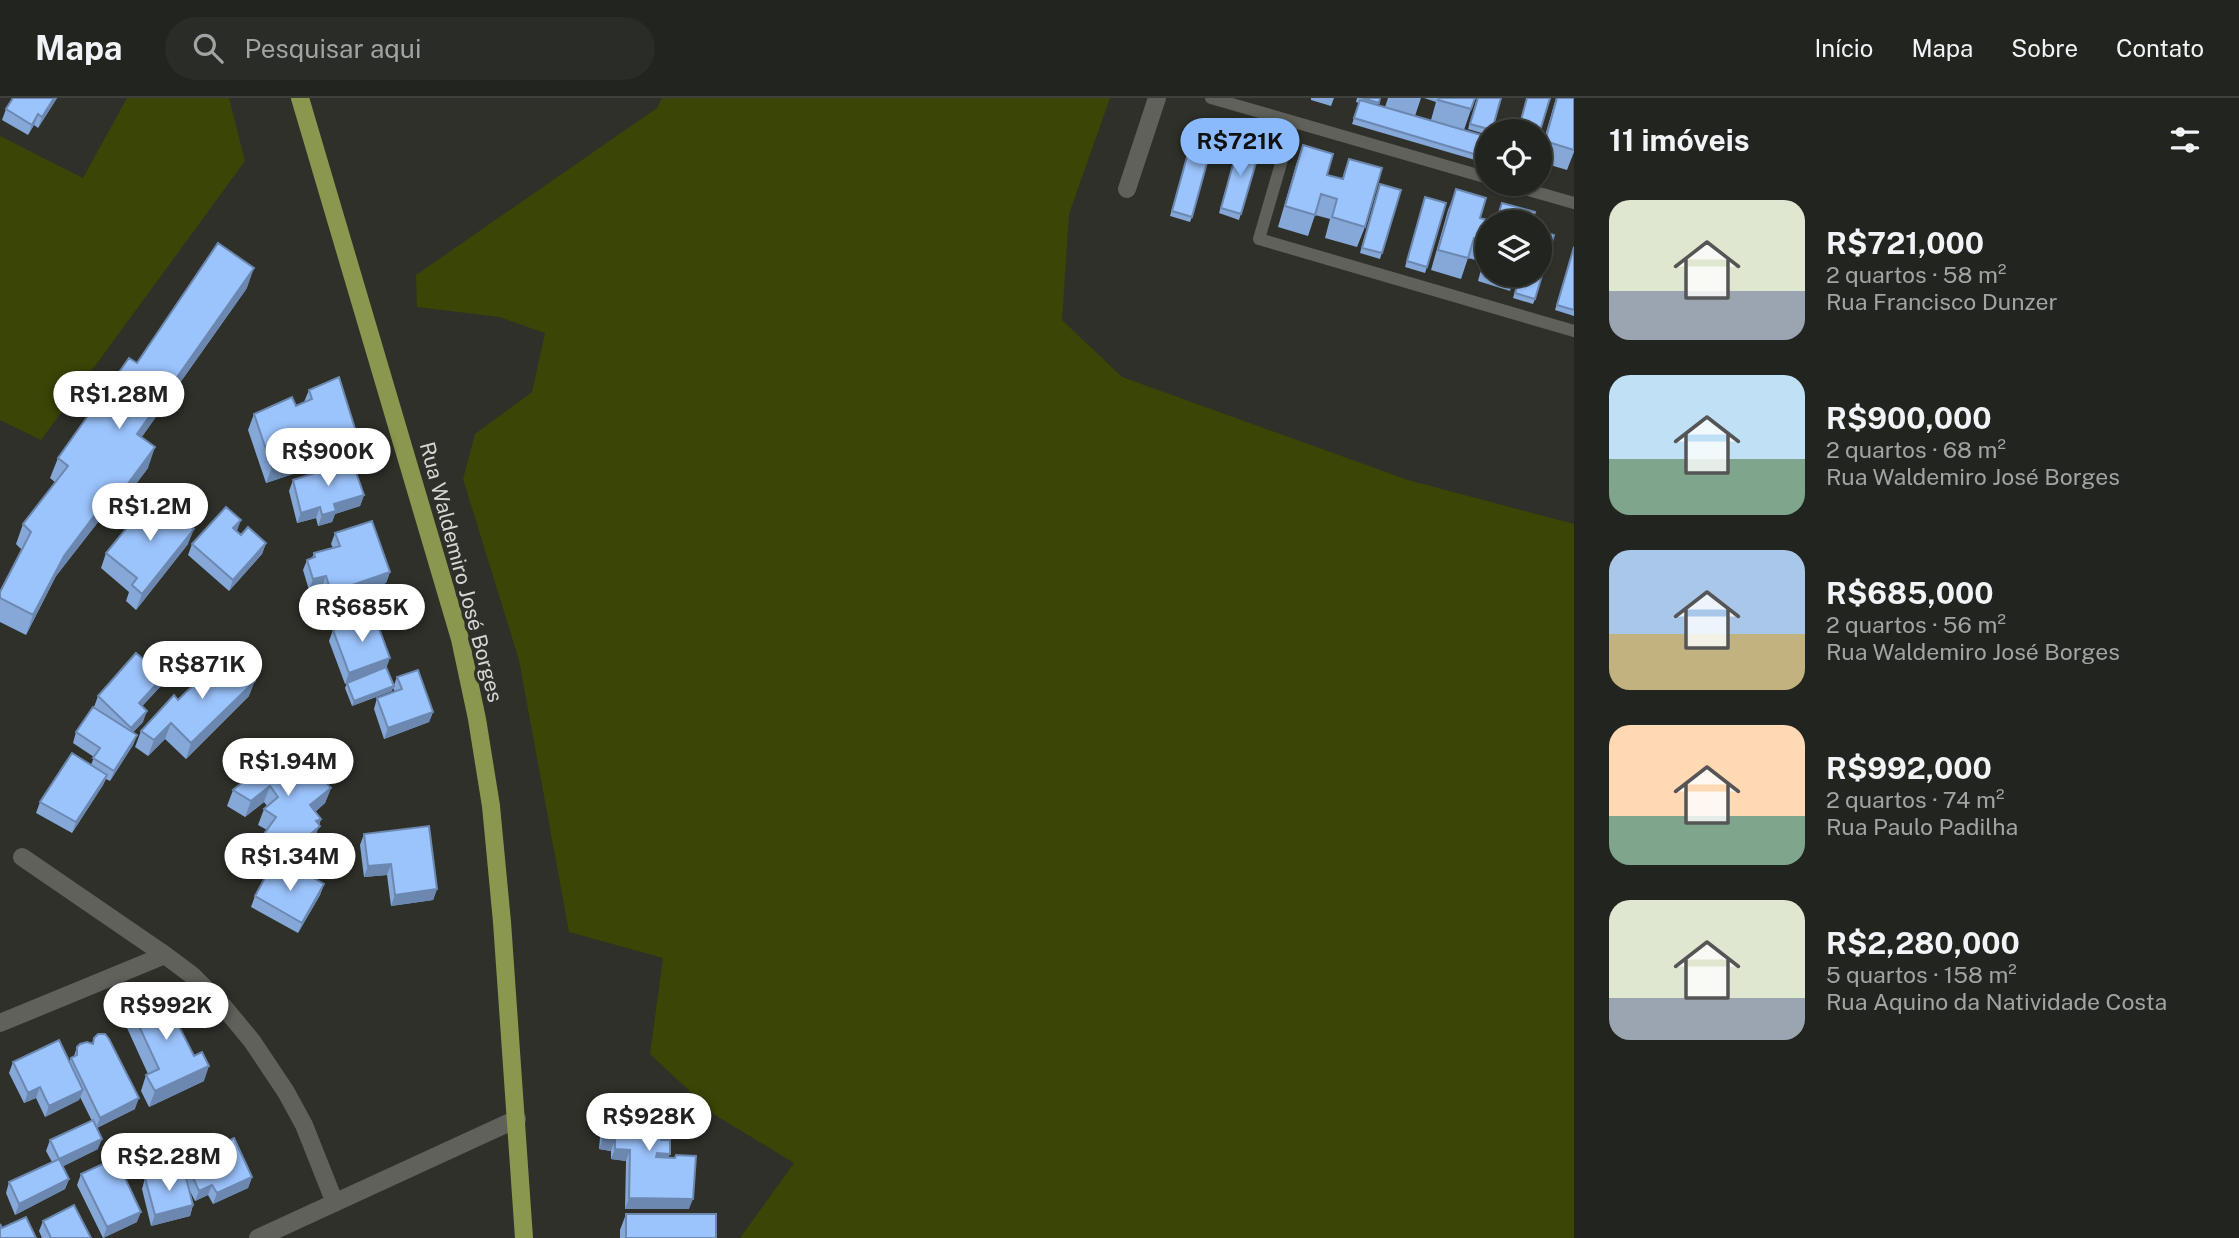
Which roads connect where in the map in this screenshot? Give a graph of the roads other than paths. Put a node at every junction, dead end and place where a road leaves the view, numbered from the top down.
1 (300, 98) edge
2 (1157, 98) edge
3 (1211, 98) edge
4 (1293, 122) junction
5 (1475, 174) edge
6 (1127, 189) dead end
7 (1549, 196) edge
8 (1574, 203) edge
9 (1574, 331) edge
10 (22, 857) dead end
11 (165, 955) junction
12 (0, 1023) edge
13 (517, 1119) junction
14 (335, 1203) junction
15 (258, 1238) edge
16 (524, 1238) edge

1 - 13 main road, Rua Waldemiro José Borges
2 - 6 street
3 - 4 lane
4 - 5 lane
4 - 9 lane
7 - 8 lane
10 - 11 street
11 - 12 street
11 - 14 street
13 - 14 street
13 - 16 main road, Rua Waldemiro José Borges
14 - 15 street

